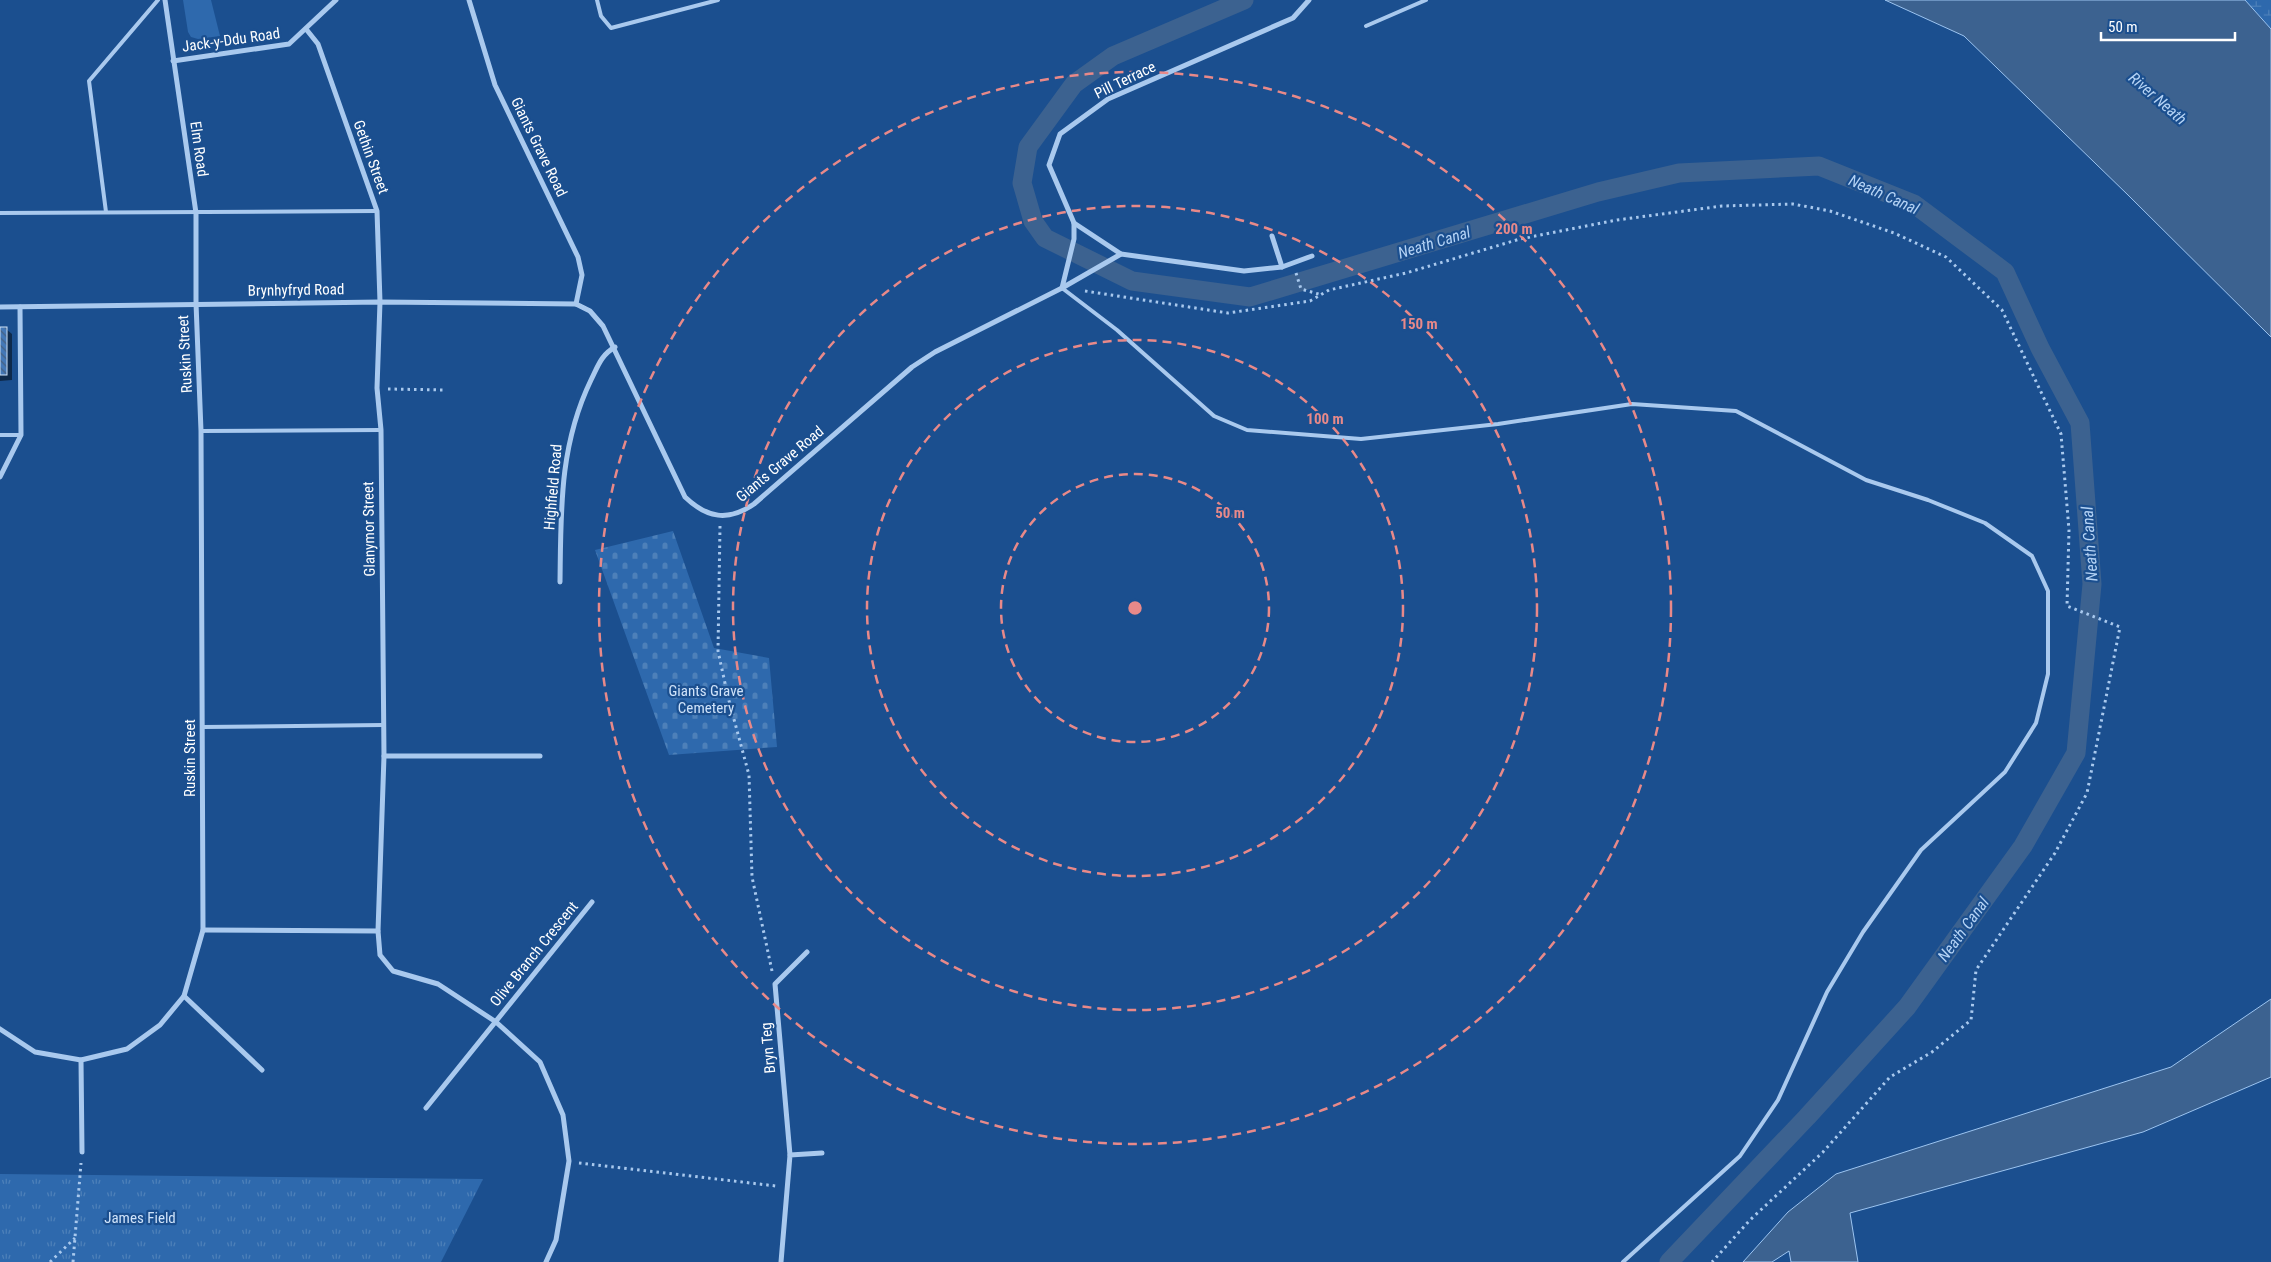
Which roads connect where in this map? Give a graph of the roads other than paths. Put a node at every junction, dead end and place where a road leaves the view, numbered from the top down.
1 (158, 0) edge
2 (165, 0) edge
3 (336, 0) edge
4 (469, 0) edge
5 (597, 0) edge
6 (718, 0) edge
7 (1308, 0) edge
8 (1426, 0) edge
9 (1366, 26) dead end
10 (306, 29) junction
11 (173, 61) junction
12 (377, 211) junction
13 (106, 212) junction
14 (0, 213) edge
15 (196, 213) junction
16 (1074, 223) junction
17 (1272, 236) dead end
18 (1121, 254) junction
19 (1312, 256) dead end
20 (1282, 267) junction
21 (1062, 288) junction
22 (380, 302) junction
23 (196, 303) junction
24 (576, 304) junction
25 (0, 306) edge
26 (20, 307) junction
27 (615, 347) junction
28 (381, 430) junction
29 (201, 431) junction
30 (0, 435) edge
31 (21, 435) junction
32 (0, 477) edge
33 (560, 582) dead end
34 (383, 725) junction
35 (203, 726) junction
36 (384, 756) junction
37 (540, 756) dead end
38 (592, 902) dead end
39 (203, 930) junction
40 (378, 931) junction
41 (807, 952) dead end
42 (380, 955) joint
43 (184, 996) junction
44 (496, 1022) junction
45 (0, 1029) edge
46 (81, 1060) junction
47 (262, 1070) dead end
48 (426, 1108) dead end
49 (82, 1152) road end
50 (822, 1153) dead end
51 (790, 1155) junction
52 (546, 1262) edge
53 (781, 1262) edge
54 (1623, 1262) edge

1 - 13 lane
2 - 11 street, Elm Road
3 - 10 street, Jack-y-Ddu Road
4 - 24 street, Giants Grave Road
5 - 6 lane
7 - 16 street, Pill Terrace
8 - 9 lane
10 - 11 street, Jack-y-Ddu Road
10 - 12 street, Gethin Street
11 - 15 street, Elm Road
12 - 15 lane
12 - 22 street, Gethin Street
13 - 14 lane
13 - 15 lane
15 - 23 street, Elm Road
16 - 18 street
16 - 21 street
17 - 20 street
18 - 20 street
18 - 21 street, Giants Grave Road
19 - 20 street
21 - 27 street, Giants Grave Road
21 - 54 lane
22 - 23 street, Brynhyfryd Road
22 - 24 street, Brynhyfryd Road
22 - 28 street, Glanymor Street
23 - 26 street, Brynhyfryd Road
23 - 29 street, Ruskin Street
24 - 27 street, Brynhyfryd Road
25 - 26 street, Brynhyfryd Road
26 - 31 street
27 - 33 street, Highfield Road
28 - 29 lane
28 - 34 street, Glanymor Street
29 - 35 street, Ruskin Street
30 - 31 lane
31 - 32 street
34 - 35 lane
34 - 36 street, Glanymor Street
35 - 39 street, Ruskin Street
36 - 37 street
36 - 40 street, Glanymor Street
38 - 44 street, Olive Branch Crescent
39 - 40 street
39 - 43 street, Ruskin Street
40 - 42 street, Glanymor Street
41 - 51 street, Bryn Teg
42 - 44 street, Olive Branch Crescent
43 - 46 street, Ruskin Street
43 - 47 street
44 - 48 street, Olive Branch Crescent
44 - 52 street, Olive Branch Crescent
45 - 46 street, Ruskin Street
46 - 49 street
50 - 51 street
51 - 53 street, Bryn Teg

